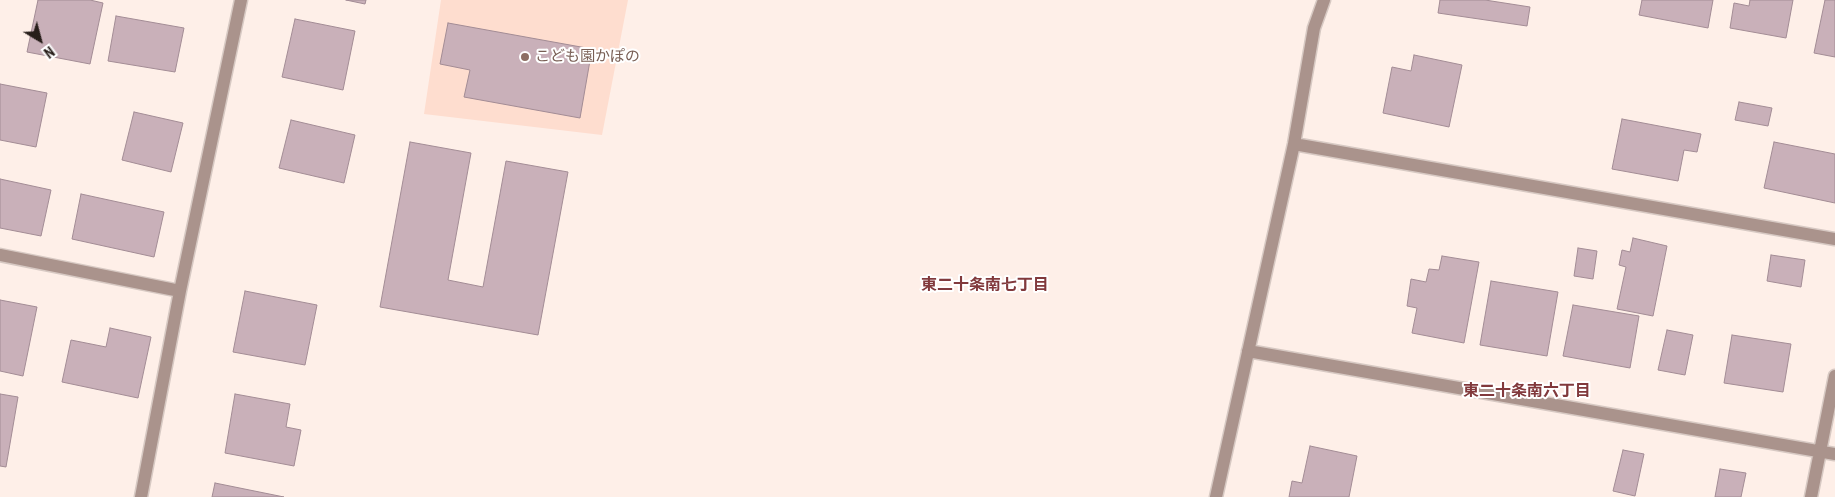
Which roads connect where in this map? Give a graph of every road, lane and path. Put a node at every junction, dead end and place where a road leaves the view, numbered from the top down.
1 (241, 0) edge
2 (1324, 0) edge
3 (1294, 144) junction
4 (1835, 239) edge
5 (0, 256) edge
6 (180, 291) junction
7 (1248, 351) junction
8 (1835, 376) edge
9 (1819, 450) junction
10 (1835, 454) edge
11 (141, 497) edge
12 (1216, 497) edge
13 (1812, 497) edge

1 - 6 street
2 - 3 street
3 - 4 street
3 - 7 street
5 - 6 street
6 - 11 street
7 - 9 street
7 - 12 street
8 - 9 street
9 - 10 street
9 - 13 street

